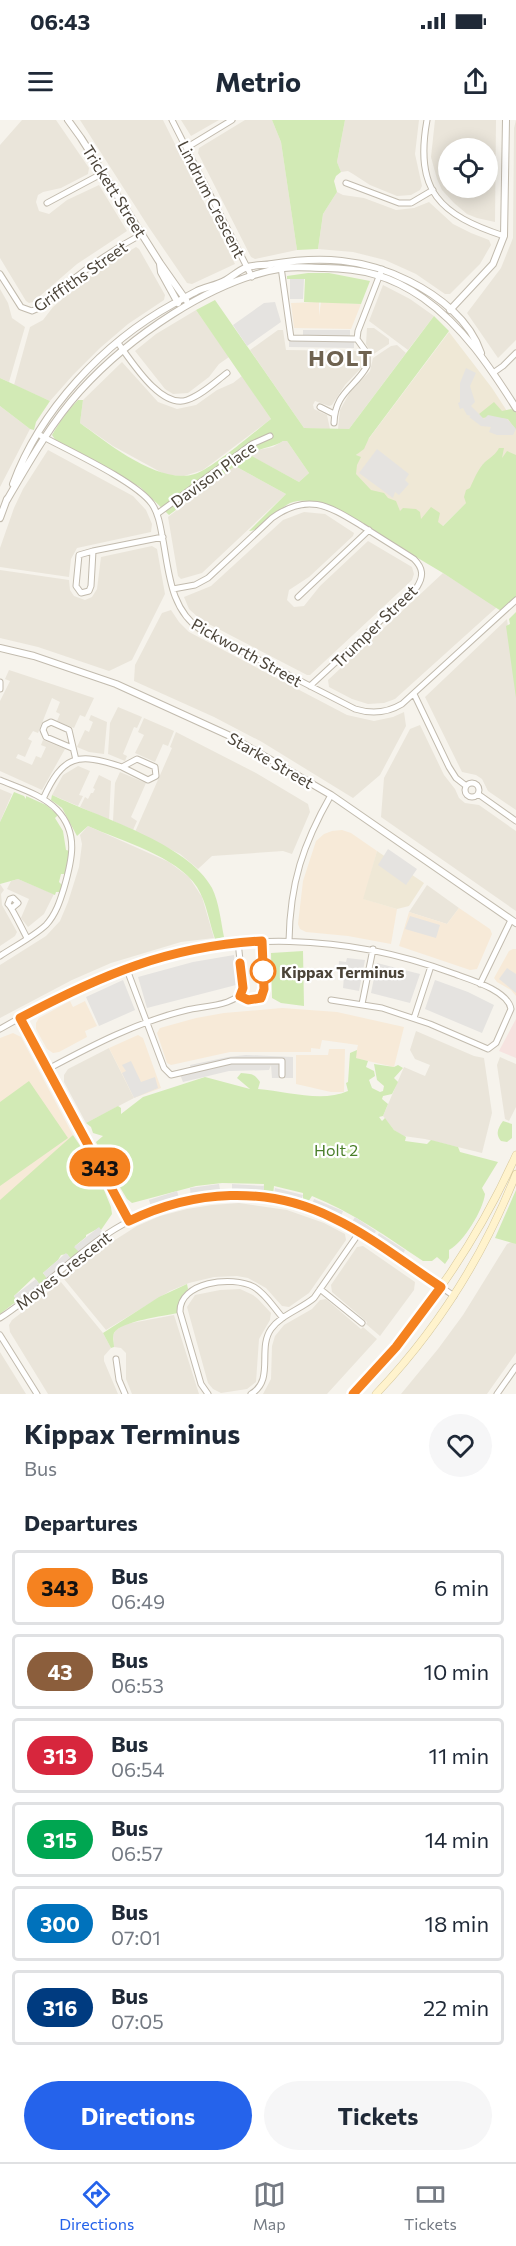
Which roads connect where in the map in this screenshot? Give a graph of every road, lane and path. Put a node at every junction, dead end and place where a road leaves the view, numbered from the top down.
1 (68, 120) edge
2 (172, 120) edge
3 (232, 120) edge
4 (427, 120) edge
5 (506, 120) edge
6 (186, 148) junction
7 (103, 173) junction
8 (346, 183) dead end
9 (433, 190) junction
10 (47, 202) dead end
11 (142, 234) junction
12 (504, 236) junction
13 (160, 263) junction
14 (281, 266) junction
15 (247, 267) junction
16 (381, 272) junction
17 (0, 274) edge
18 (252, 277) junction
19 (185, 298) junction
20 (178, 302) junction
21 (190, 305) junction
22 (182, 309) junction
23 (451, 309) junction
24 (445, 316) junction
25 (357, 339) junction
26 (118, 344) junction
27 (123, 350) junction
28 (516, 353) edge
29 (481, 354) junction
30 (493, 373) junction
31 (227, 374) dead end
32 (320, 407) dead end
33 (516, 408) edge
34 (334, 414) junction
35 (334, 423) dead end
36 (38, 434) junction
37 (270, 436) dead end
38 (45, 437) junction
39 (3, 499) edge
40 (157, 514) junction
41 (0, 518) edge
42 (369, 531) junction
43 (163, 537) junction
44 (93, 551) junction
45 (173, 589) junction
46 (298, 597) dead end
47 (514, 602) edge
48 (0, 648) edge
49 (0, 682) edge
50 (310, 686) junction
51 (0, 689) edge
52 (414, 694) junction
53 (72, 748) junction
54 (76, 760) junction
55 (122, 767) junction
56 (0, 780) edge
57 (465, 785) junction
58 (478, 794) junction
59 (331, 795) junction
60 (43, 799) junction
61 (516, 821) edge
62 (12, 908) dead end
63 (513, 922) edge
64 (27, 938) junction
65 (289, 940) junction
66 (238, 942) junction
67 (373, 949) junction
68 (0, 956) edge
69 (432, 966) junction
70 (126, 967) junction
71 (480, 984) junction
72 (331, 1000) dead end
73 (362, 1004) junction
74 (20, 1018) junction
75 (414, 1018) junction
76 (146, 1022) junction
77 (0, 1029) edge
78 (48, 1069) junction
79 (282, 1075) dead end
80 (515, 1156) edge
81 (513, 1173) edge
82 (129, 1221) junction
83 (359, 1233) junction
84 (441, 1287) junction
85 (321, 1289) junction
86 (454, 1296) junction
87 (0, 1318) edge
88 (283, 1318) junction
89 (362, 1323) dead end
90 (0, 1335) edge
91 (116, 1359) dead end
92 (516, 1367) edge
93 (370, 1376) junction
94 (382, 1387) junction
95 (37, 1394) edge
96 (125, 1394) edge
97 (208, 1394) edge
98 (251, 1394) edge
99 (353, 1394) edge
100 (376, 1394) edge
101 (497, 1394) edge

1 - 7 street, Trickett Street
2 - 6 street, Lindrum Crescent
3 - 6 street
4 - 9 street
5 - 12 street
6 - 15 street, Lindrum Crescent
7 - 10 street
7 - 11 street, Trickett Street
8 - 9 street
9 - 12 street
11 - 13 street, Trickett Street
11 - 17 street, Griffiths Street
12 - 23 street
13 - 19 street, Trickett Street
13 - 20 street, Trickett Street
14 - 15 street
14 - 16 street
14 - 18 street
14 - 25 street
15 - 18 street, Lindrum Crescent
15 - 19 street
16 - 23 street
16 - 24 street
16 - 25 street
18 - 21 street
19 - 20 street
19 - 21 street, Trickett Street
20 - 22 street, Trickett Street
20 - 26 street
21 - 22 street
22 - 27 street
23 - 24 street
23 - 29 street
24 - 29 street
25 - 34 street
26 - 27 street
26 - 36 street
27 - 31 street
27 - 38 street
28 - 30 street
29 - 30 street
30 - 33 street
32 - 34 street
34 - 35 street
36 - 38 street, Pickworth Street
36 - 39 street
37 - 40 street, Davison Place
38 - 39 street
38 - 40 street, Pickworth Street
39 - 41 street
40 - 43 street, Pickworth Street
42 - 45 street, Trumper Street
42 - 46 street
42 - 50 street, Trumper Street
43 - 44 street
43 - 45 street, Pickworth Street
44 - 44 street
45 - 50 street, Pickworth Street
47 - 52 street, Pickworth Street
48 - 59 street, Starke Street
49 - 51 street
50 - 52 street, Pickworth Street
52 - 57 street
53 - 53 street
53 - 54 street
54 - 55 street
54 - 60 street
55 - 55 street
56 - 60 street
57 - 58 street
57 - 58 street
58 - 61 street
59 - 63 street, Starke Street
59 - 65 street
60 - 64 street
62 - 64 street
63 - 71 street
64 - 68 street
65 - 66 street
65 - 67 street
66 - 70 street
66 - 76 street
67 - 69 street
67 - 73 street
69 - 71 street
69 - 75 street
70 - 74 street
70 - 76 street
71 - 75 street
72 - 73 street
73 - 75 street
74 - 77 street
74 - 78 street
76 - 78 street
76 - 79 street
78 - 82 street
80 - 81 main road
81 - 84 main road
81 - 86 main road
82 - 83 street, Moyes Crescent
82 - 87 street, Moyes Crescent
83 - 84 street, Moyes Crescent
83 - 85 street
84 - 86 street, Moyes Crescent
84 - 93 main road
85 - 88 street
85 - 89 street
86 - 94 main road
88 - 97 street
88 - 98 street
90 - 95 street
91 - 96 street
92 - 101 street
93 - 94 main road
93 - 99 main road
94 - 100 main road

